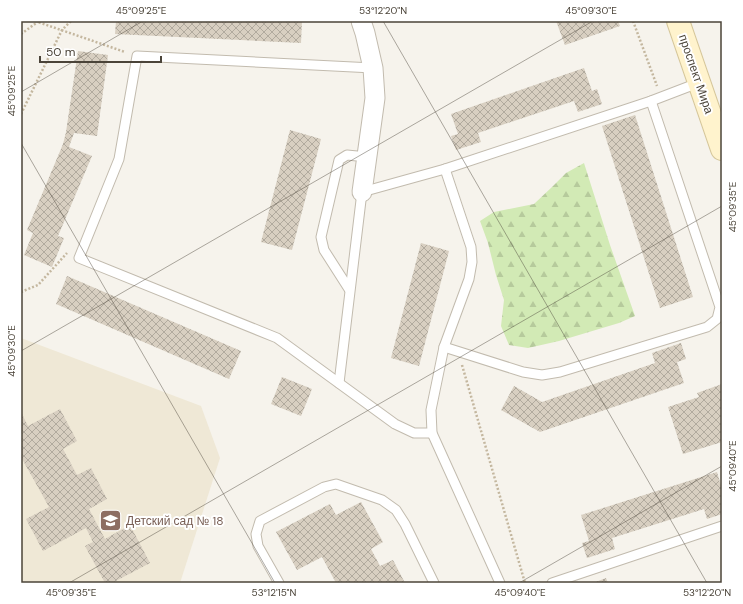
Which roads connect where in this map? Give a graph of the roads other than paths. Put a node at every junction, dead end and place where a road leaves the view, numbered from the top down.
1 (361, 21) edge
2 (678, 21) edge
3 (373, 68) junction
4 (698, 83) junction
5 (651, 101) junction
6 (717, 116) edge
7 (722, 149) edge
8 (367, 157) junction
9 (445, 168) junction
10 (362, 192) junction
11 (349, 289) junction
12 (444, 347) junction
13 (339, 383) junction
14 (432, 433) junction
15 (722, 526) edge
16 (279, 583) edge
17 (434, 583) edge
18 (500, 583) edge
19 (552, 583) edge

1 - 3 street
2 - 4 main road, проспект Мира
3 - 8 street
3 - 13 lane
4 - 5 lane
4 - 6 main road, проспект Мира
5 - 9 lane
5 - 12 lane
6 - 7 main road, проспект Мира
8 - 10 street
8 - 11 lane
9 - 10 lane
9 - 12 lane
10 - 11 lane
11 - 13 lane
12 - 14 lane
13 - 14 lane
14 - 18 lane
15 - 19 lane
16 - 17 lane

